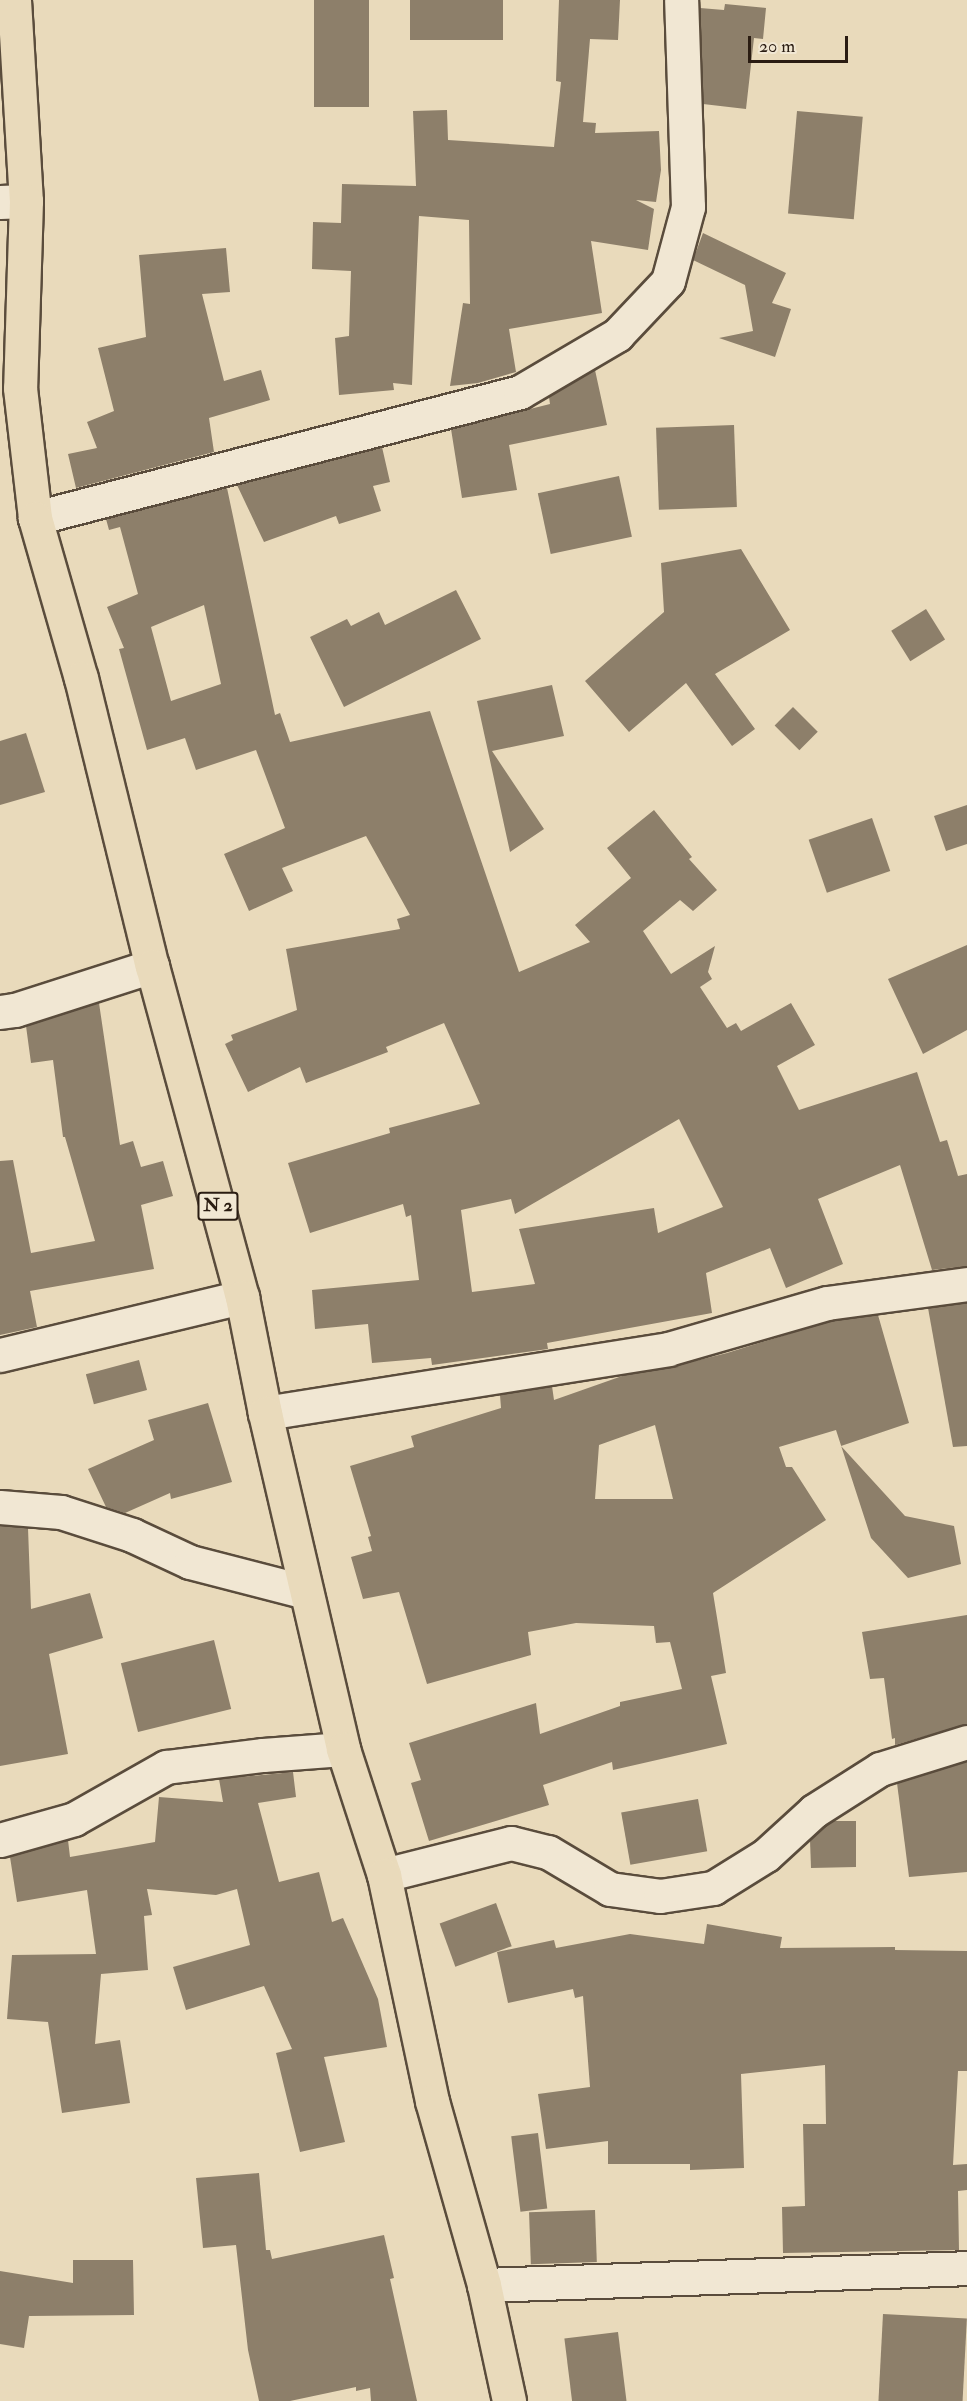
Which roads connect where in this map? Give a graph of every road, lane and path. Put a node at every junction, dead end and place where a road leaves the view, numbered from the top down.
1 (14, 0) edge
2 (681, 0) edge
3 (13, 201) edge
4 (34, 518) junction
5 (152, 966) junction
6 (0, 1012) edge
7 (967, 1284) edge
8 (242, 1297) junction
9 (0, 1355) edge
10 (265, 1413) junction
11 (0, 1507) edge
12 (306, 1592) junction
13 (967, 1742) edge
14 (343, 1749) junction
15 (0, 1840) edge
16 (384, 1875) junction
17 (967, 2268) edge
18 (484, 2285) junction
19 (509, 2401) edge

1 - 3 highway, N 2
2 - 4 street
3 - 4 highway, N 2
4 - 5 highway, N 2
5 - 6 street
5 - 8 highway, N 2
7 - 10 street
8 - 9 street
8 - 10 highway, N 2
10 - 12 highway, N 2
11 - 12 street
12 - 14 highway, N 2
13 - 16 street
14 - 15 street
14 - 16 highway, N 2
16 - 18 highway, N 2
17 - 18 street
18 - 19 highway, N 2

